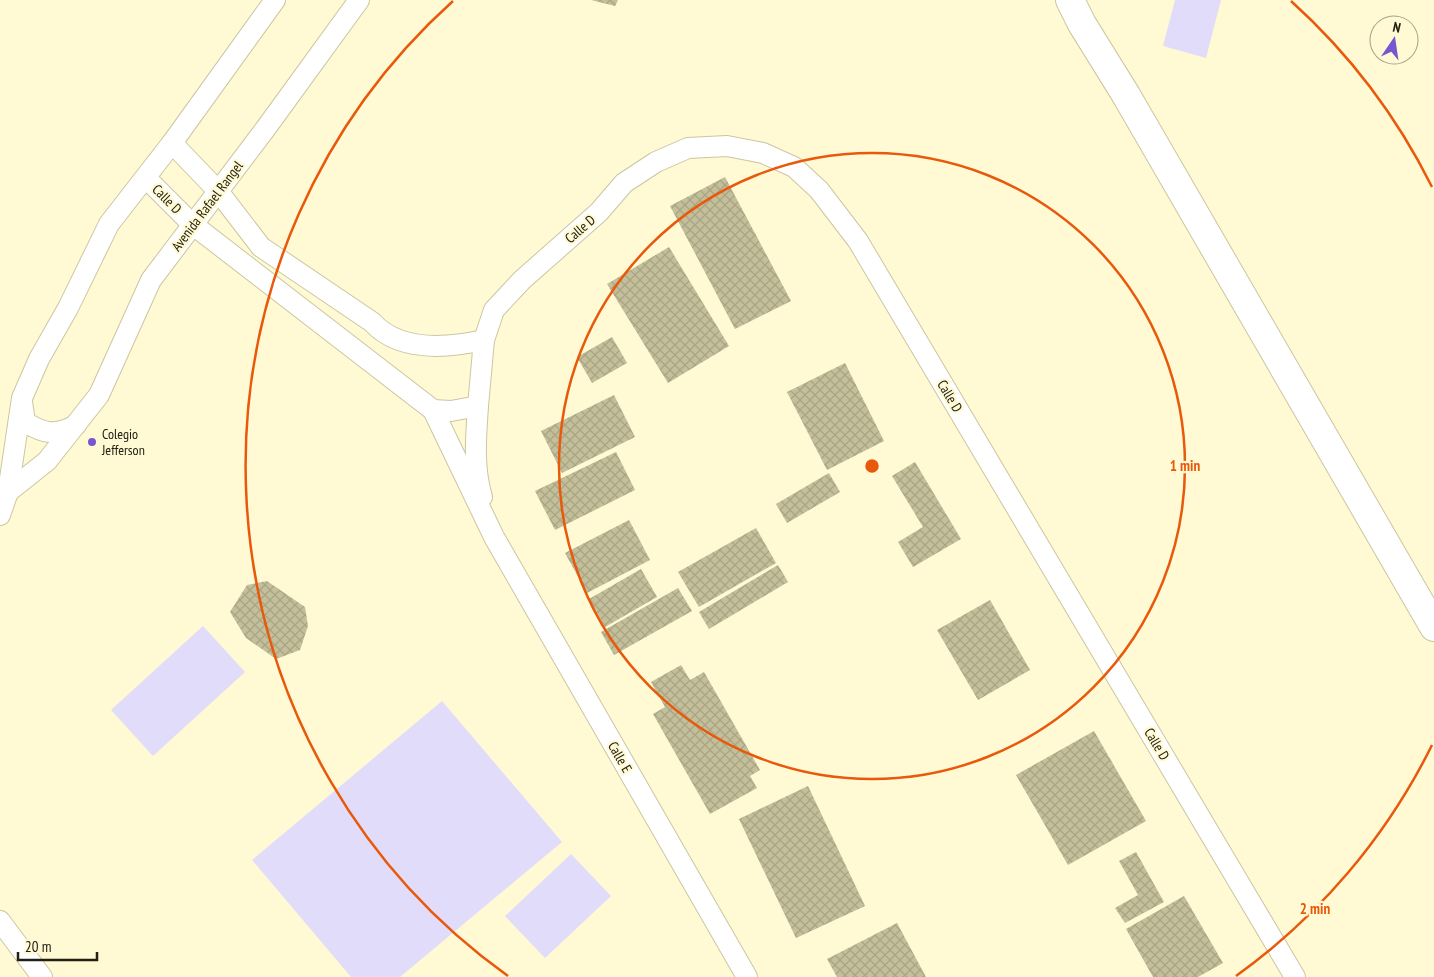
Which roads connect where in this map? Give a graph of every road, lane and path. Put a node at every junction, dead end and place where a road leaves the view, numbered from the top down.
1 (275, 0) edge
2 (359, 0) edge
3 (1070, 0) edge
4 (172, 143) junction
5 (146, 178) junction
6 (218, 191) junction
7 (192, 224) junction
8 (484, 340) junction
9 (22, 398) junction
10 (478, 406) junction
11 (433, 410) junction
12 (76, 425) junction
13 (8, 492) junction
14 (0, 515) edge
15 (494, 537) junction
16 (1434, 627) edge
17 (0, 921) edge
18 (42, 977) edge
19 (747, 977) edge
20 (1295, 977) edge

1 - 4 street
2 - 6 street, Avenida Rafael Rangel
3 - 16 street
4 - 5 street
4 - 6 street
5 - 7 street, Calle D
5 - 9 street
6 - 7 street, Avenida Rafael Rangel
6 - 8 street
7 - 11 street, Calle D
7 - 12 street, Avenida Rafael Rangel
8 - 10 street, Calle D
8 - 20 street, Calle D
9 - 12 street
9 - 13 street
10 - 11 street
10 - 15 street, Calle E
11 - 15 street, Calle E
12 - 13 street, Avenida Rafael Rangel
13 - 14 street
15 - 19 street, Calle E
17 - 18 street

